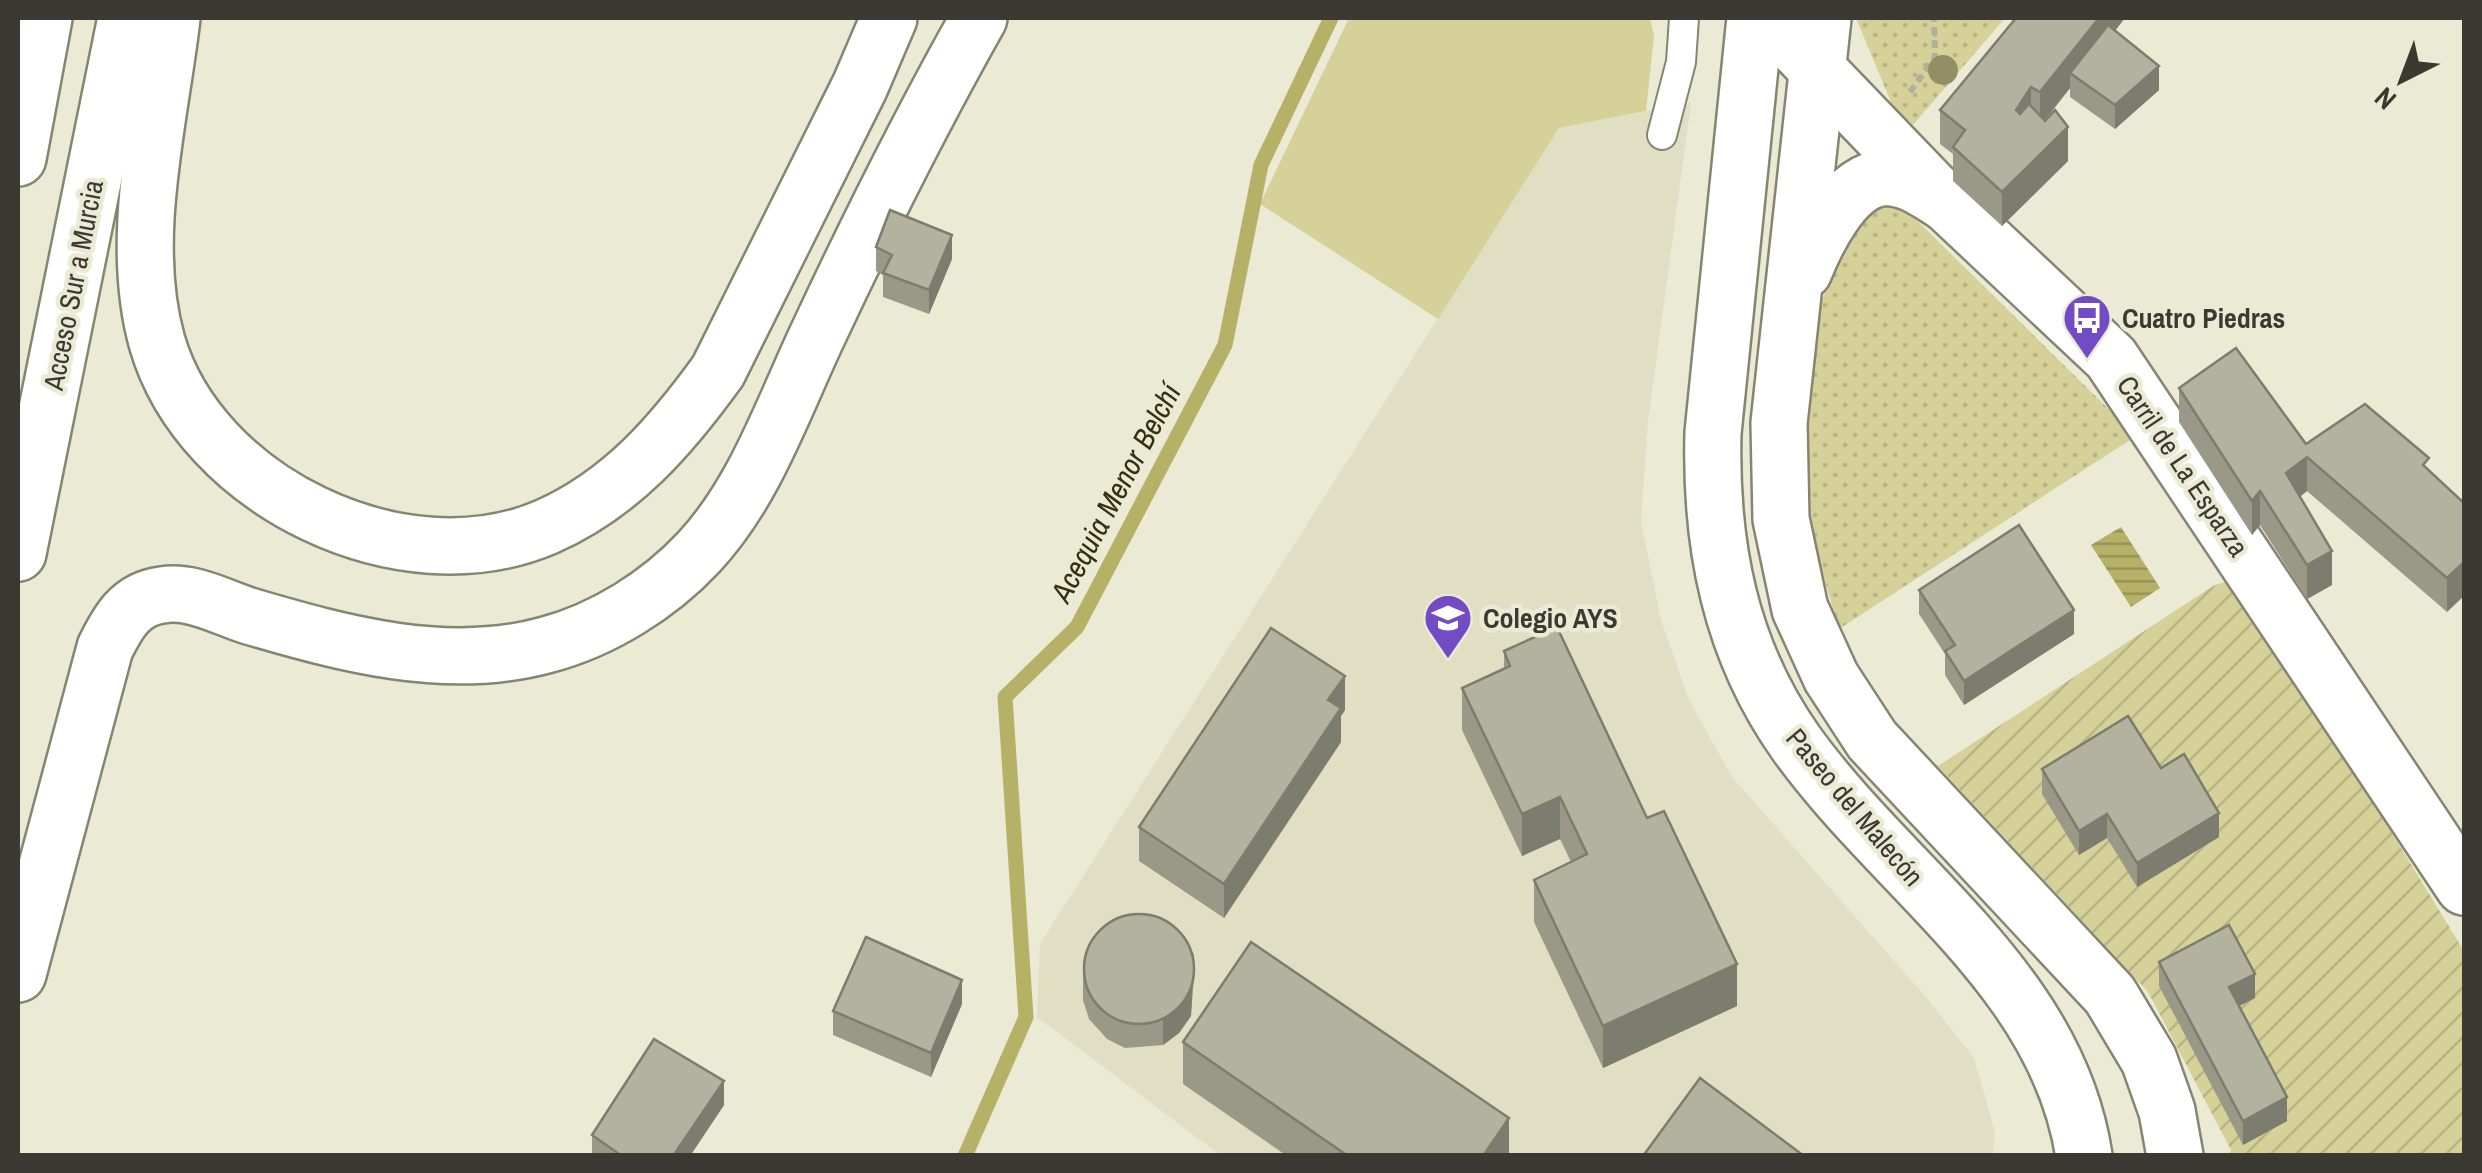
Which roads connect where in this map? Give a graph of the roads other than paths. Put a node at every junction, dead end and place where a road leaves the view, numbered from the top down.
1 (44, 18) edge
2 (126, 18) edge
3 (172, 18) edge
4 (890, 18) edge
5 (978, 18) edge
6 (1684, 18) edge
7 (1824, 18) edge
8 (1758, 33) edge
9 (1846, 102) junction
10 (1662, 135) dead end
11 (18, 158) edge
12 (1946, 204) junction
13 (1791, 312) junction
14 (18, 553) edge
15 (2464, 887) edge
16 (18, 974) edge
17 (2084, 1156) edge
18 (2175, 1156) edge

1 - 11 main road
2 - 14 main road, Acceso Sur a Murcia
3 - 4 main road
5 - 16 main road
6 - 10 lane
7 - 9 main road
8 - 9 main road, Carril de La Esparza
8 - 17 main road, Paseo del Malecón
9 - 12 main road, Carril de La Esparza
9 - 13 main road
12 - 13 main road
12 - 15 main road, Carril de La Esparza
13 - 18 main road

